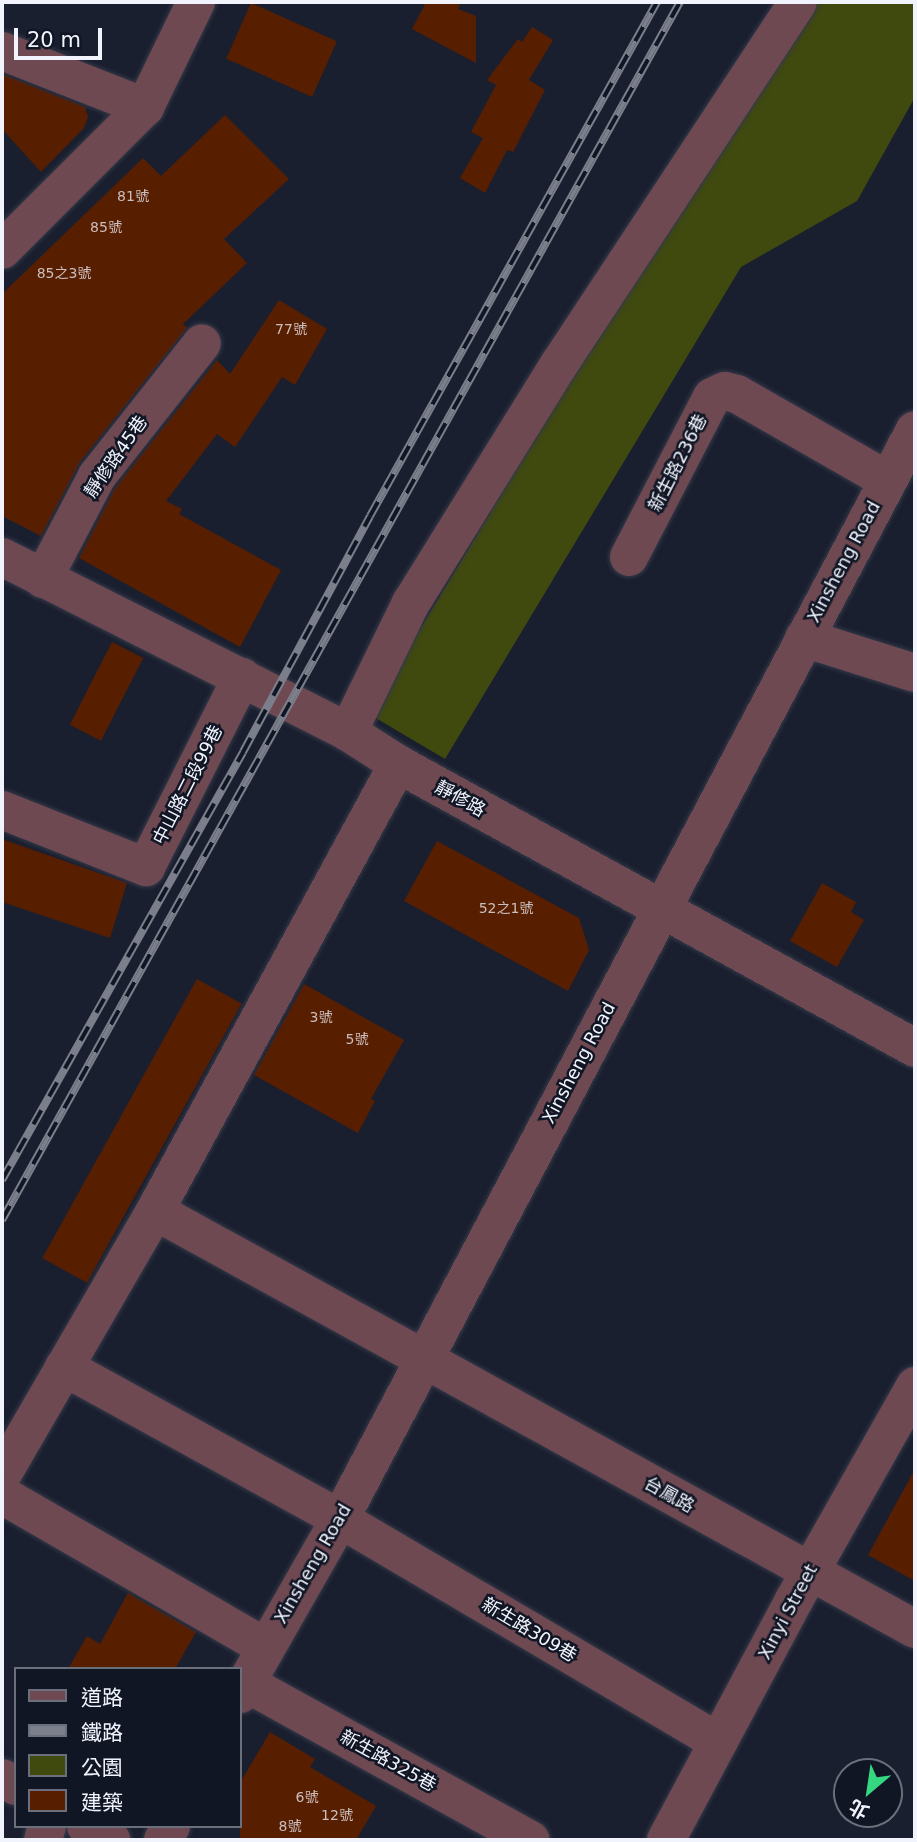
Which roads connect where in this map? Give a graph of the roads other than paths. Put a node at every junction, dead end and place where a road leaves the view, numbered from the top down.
1 (196, 2) edge
2 (798, 2) edge
3 (2, 51) edge
4 (145, 107) junction
5 (2, 250) edge
6 (202, 343) dead end
7 (905, 456) edge
8 (2, 557) edge
9 (629, 557) dead end
10 (43, 579) junction
11 (804, 638) junction
12 (915, 673) edge
13 (242, 677) junction
14 (348, 732) junction
15 (398, 764) junction
16 (2, 810) edge
17 (660, 909) junction
18 (914, 1043) edge
19 (155, 1211) junction
20 (423, 1361) junction
21 (64, 1367) junction
22 (915, 1386) edge
23 (2, 1475) edge
24 (2, 1495) edge
25 (340, 1519) junction
26 (810, 1572) junction
27 (915, 1629) edge
28 (265, 1647) junction
29 (243, 1688) edge
30 (719, 1742) junction
31 (90, 1828) edge
32 (111, 1840) edge
33 (530, 1840) edge
34 (666, 1840) edge

1 - 4 street
2 - 14 street
3 - 4 street
4 - 5 street
6 - 10 street, 靜修路45巷
7 - 9 street, 新生路236巷
7 - 11 street, Xinsheng Road
8 - 10 street, 靜修路
10 - 13 street, 靜修路
11 - 12 street
11 - 17 street, Xinsheng Road
13 - 14 street, 靜修路
13 - 16 street, 中山路二段99巷
14 - 15 street, 靜修路
15 - 17 street, 靜修路
15 - 19 street
17 - 18 street, 靜修路
17 - 20 street, Xinsheng Road
19 - 20 street, 台鳳路
19 - 21 street
20 - 25 street, Xinsheng Road
20 - 26 street, 台鳳路
21 - 23 street
21 - 25 street, 新生路309巷
22 - 26 street, Xinyi Street
24 - 28 street
25 - 28 street, Xinsheng Road
25 - 30 street, 新生路309巷
26 - 27 street, 台鳳路
26 - 30 street, Xinyi Street
28 - 29 street, Xinsheng Road
29 - 33 street, 新生路325巷
30 - 34 street, Xinyi Street
31 - 32 street

